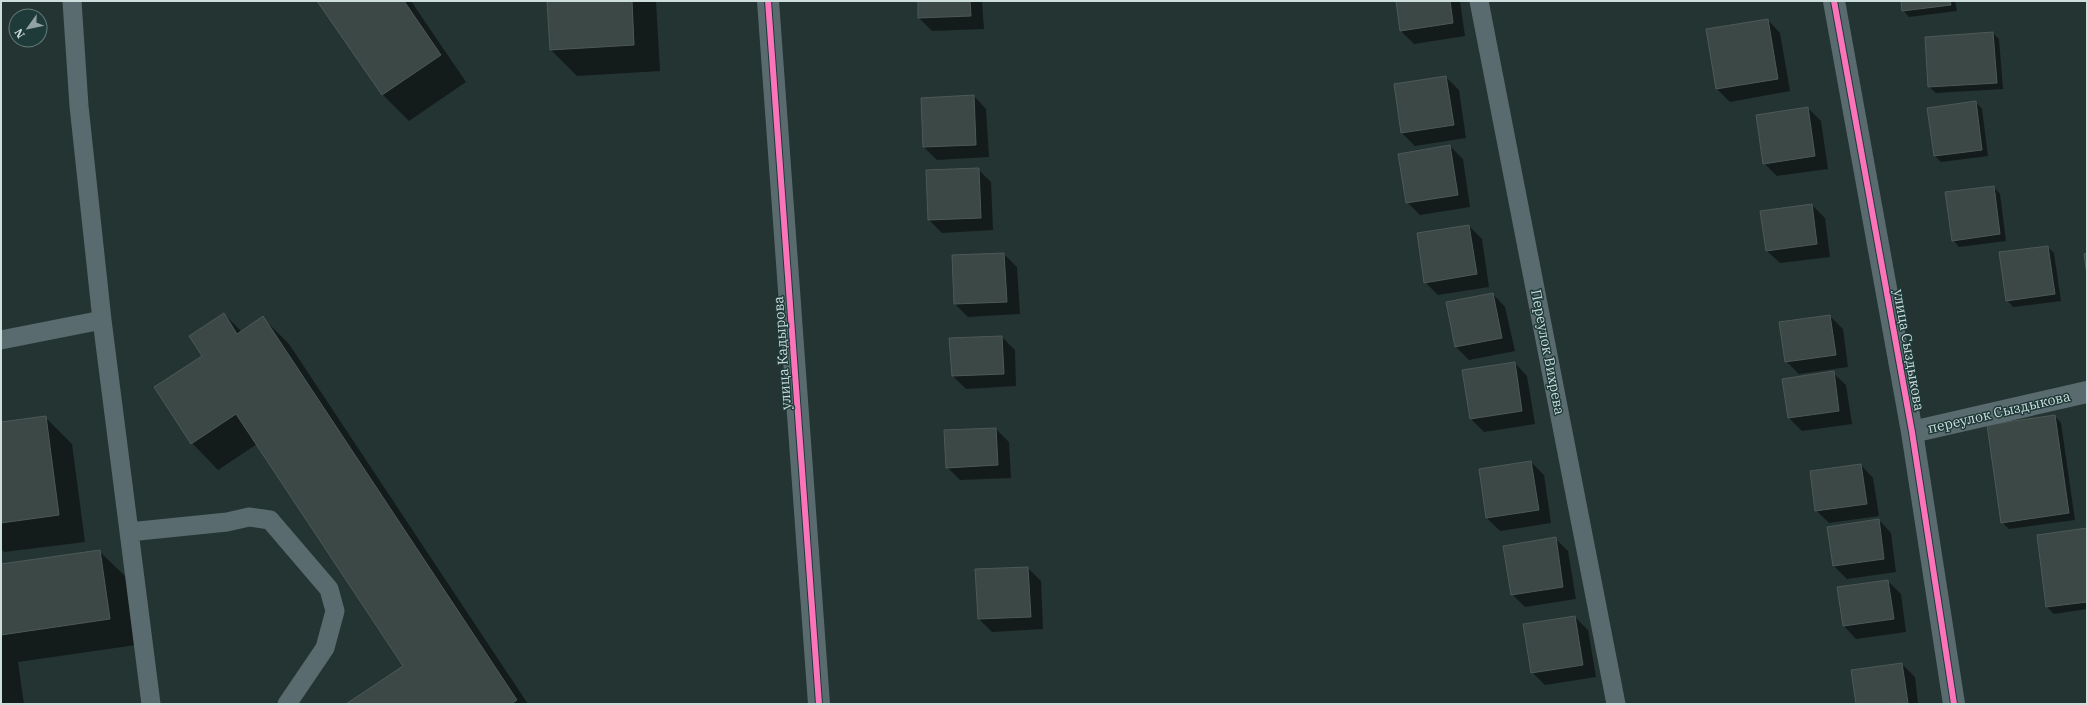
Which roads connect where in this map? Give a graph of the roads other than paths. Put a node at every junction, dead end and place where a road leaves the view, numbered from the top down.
1 (72, 1) edge
2 (768, 1) edge
3 (1479, 1) edge
4 (1834, 1) edge
5 (102, 320) junction
6 (1, 340) edge
7 (2087, 392) edge
8 (1912, 432) junction
9 (129, 532) junction
10 (151, 704) edge
11 (287, 704) edge
12 (819, 704) edge
13 (1616, 704) edge
14 (1954, 704) edge

1 - 5 lane
2 - 12 street, улица Кадырова
3 - 13 lane, Переулок Вихрева
4 - 8 street, улица Сыздыкова
5 - 6 lane
5 - 9 lane
7 - 8 street, переулок Сыздыкова
8 - 14 street, улица Сыздыкова
9 - 10 lane
9 - 11 lane

